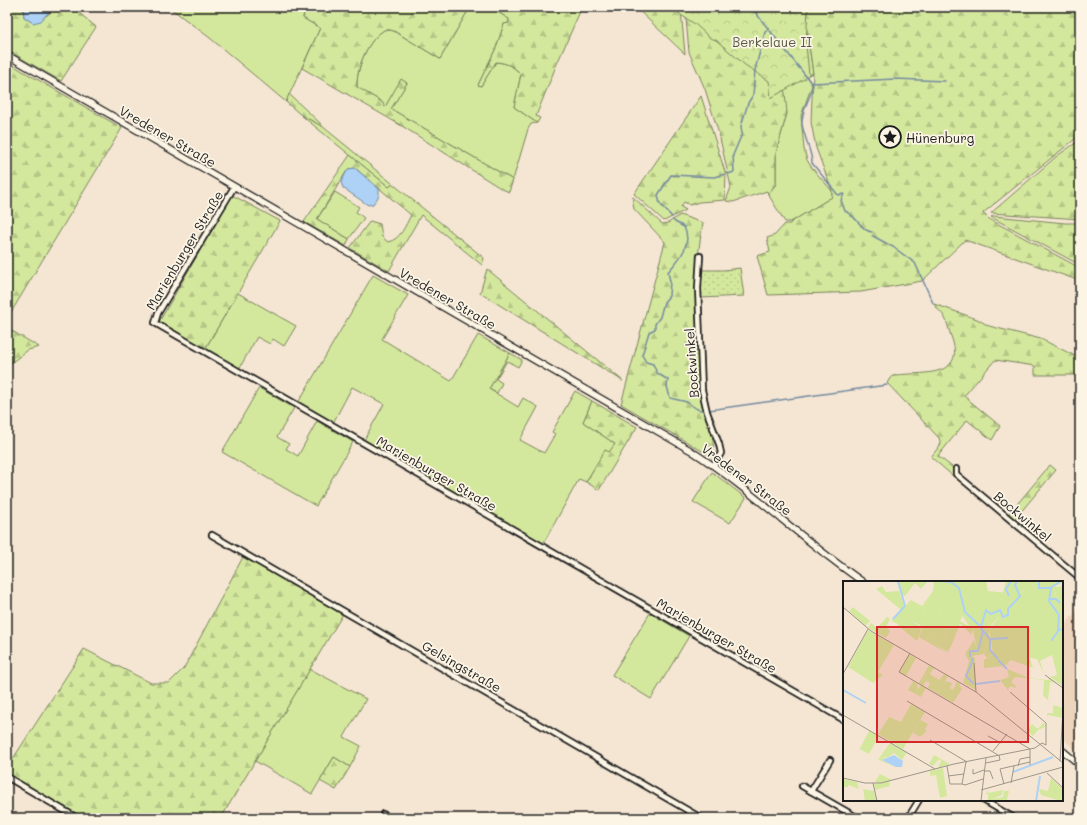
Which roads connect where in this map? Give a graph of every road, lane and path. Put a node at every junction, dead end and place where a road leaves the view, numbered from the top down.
1 (7, 55) edge
2 (234, 187) junction
3 (700, 256) dead end
4 (714, 465) junction
5 (956, 469) dead end
6 (212, 535) dead end
7 (1080, 578) edge
8 (862, 581) edge
9 (843, 719) edge
10 (1063, 751) edge
11 (830, 760) dead end
12 (1080, 765) edge
13 (7, 778) edge
14 (802, 786) dead end
15 (812, 791) junction
16 (918, 801) edge
17 (985, 801) edge
18 (383, 814) dead end
19 (77, 818) edge
20 (391, 818) edge
21 (701, 818) edge
22 (858, 818) edge
23 (908, 818) edge
24 (1014, 818) edge

1 - 2 street, Vredener Straße
2 - 4 street, Vredener Straße
2 - 9 street, Marienburger Straße
3 - 4 street, Bockwinkel
4 - 8 street, Vredener Straße
5 - 7 street, Bockwinkel
6 - 21 street, Gelsingstraße
10 - 12 street
11 - 15 street
13 - 19 street
14 - 15 street
15 - 22 street
16 - 23 street
17 - 24 street
18 - 20 street

